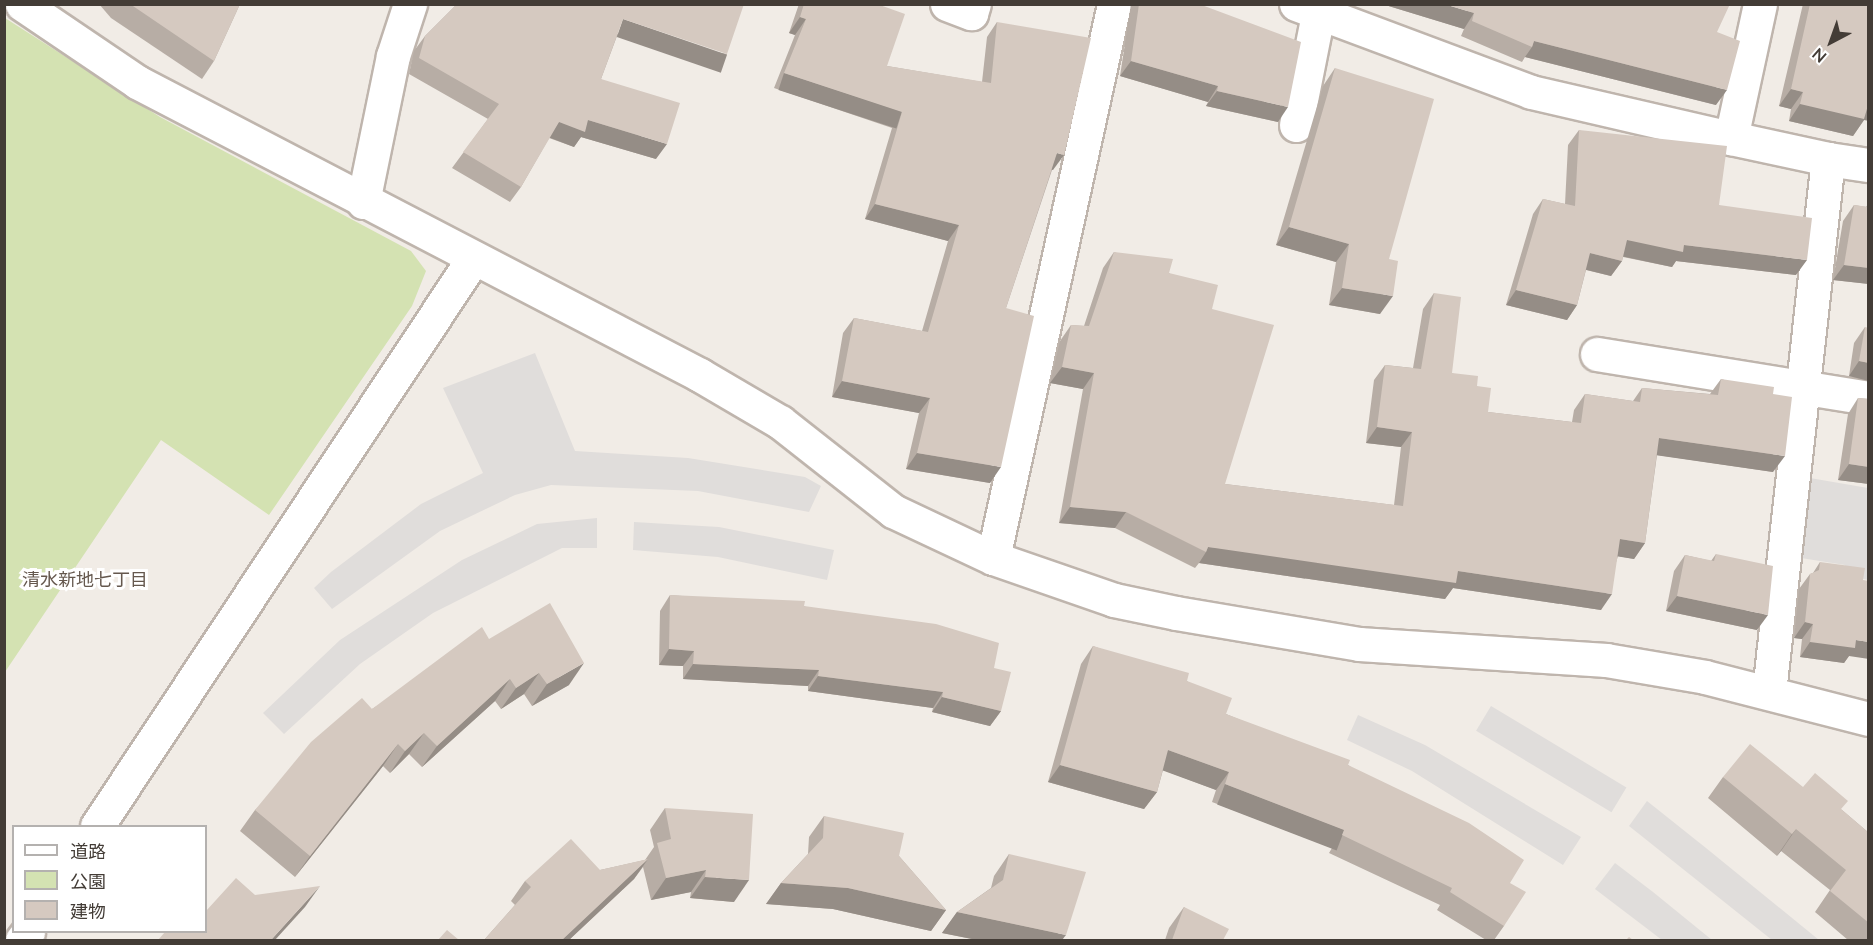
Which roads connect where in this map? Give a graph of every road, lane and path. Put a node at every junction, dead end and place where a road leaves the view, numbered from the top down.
1 (22, 4) edge
2 (410, 4) edge
3 (947, 4) edge
4 (974, 4) edge
5 (1114, 4) edge
6 (1760, 4) edge
7 (1311, 7) edge
8 (1296, 125) dead end
9 (1731, 138) junction
10 (1828, 159) junction
11 (1869, 165) edge
12 (363, 201) junction
13 (472, 259) junction
14 (1597, 354) dead end
15 (1802, 384) junction
16 (1869, 398) edge
17 (993, 558) junction
18 (1769, 692) junction
19 (1869, 719) edge
20 (98, 825) edge

1 - 12 street
2 - 12 street
3 - 4 street
5 - 17 street
6 - 9 street
7 - 8 street
7 - 9 street
9 - 10 street
10 - 11 street
10 - 15 street
12 - 13 street
13 - 17 street
13 - 20 street
14 - 15 street
15 - 16 street
15 - 18 street
17 - 18 street
18 - 19 street

